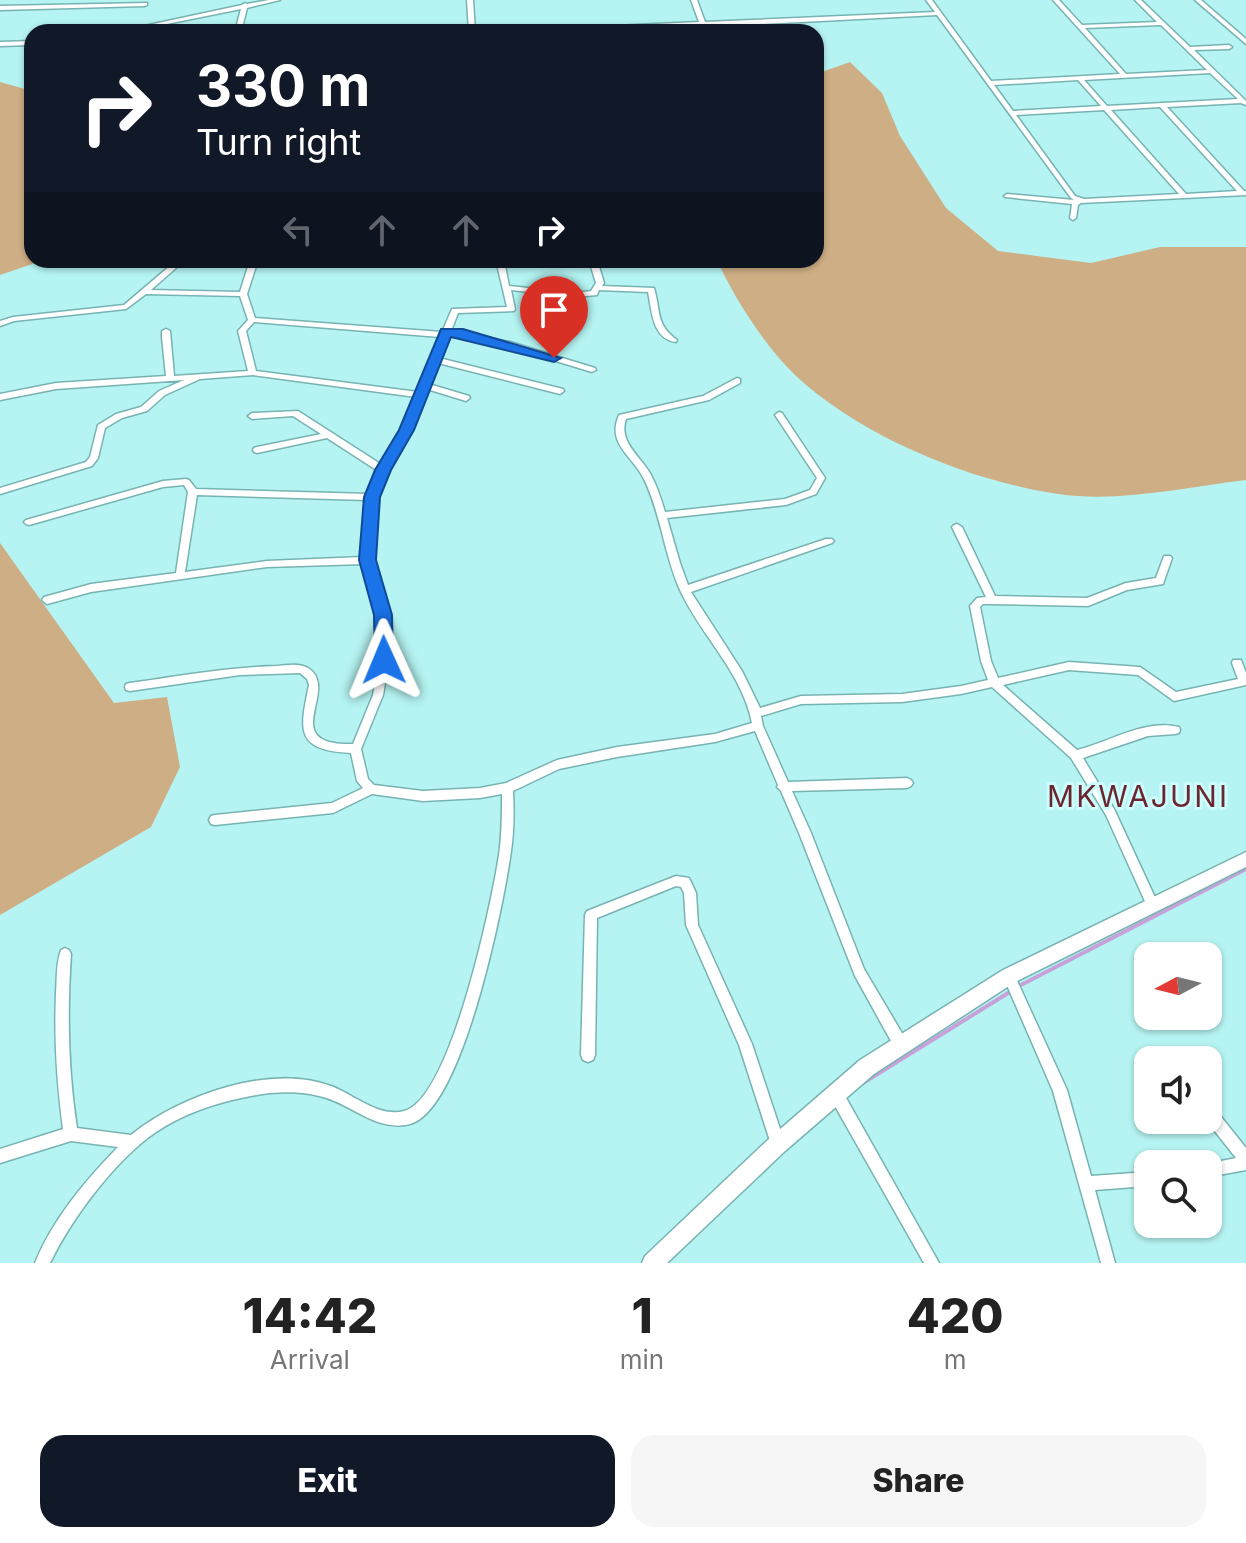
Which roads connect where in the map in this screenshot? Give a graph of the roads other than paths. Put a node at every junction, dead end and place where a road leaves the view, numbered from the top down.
1 (17, 0) edge
2 (80, 0) edge
3 (276, 0) edge
4 (470, 0) edge
5 (694, 0) edge
6 (929, 0) edge
7 (1056, 0) edge
8 (1138, 0) edge
9 (1198, 0) edge
10 (146, 2) edge
11 (245, 5) junction
12 (74, 7) junction
13 (0, 8) edge
14 (10, 8) junction
15 (938, 13) junction
16 (149, 18) junction
17 (1162, 23) junction
18 (136, 24) edge
19 (240, 24) edge
20 (472, 24) edge
21 (703, 24) edge
22 (723, 24) edge
23 (1081, 27) junction
24 (1246, 42) edge
25 (24, 43) edge
26 (0, 44) edge
27 (1229, 47) dead end
28 (1188, 49) junction
29 (1212, 71) junction
30 (1125, 76) junction
31 (1080, 79) junction
32 (989, 83) junction
33 (1244, 102) edge
34 (1161, 104) junction
35 (1105, 107) junction
36 (1011, 113) junction
37 (1244, 193) edge
38 (1183, 195) junction
39 (1007, 196) dead end
40 (1079, 201) junction
41 (1073, 218) dead end
42 (172, 268) edge
43 (251, 268) edge
44 (503, 268) edge
45 (595, 268) edge
46 (509, 288) junction
47 (600, 288) junction
48 (147, 292) junction
49 (243, 294) junction
50 (252, 320) junction
51 (0, 324) edge
52 (166, 331) dead end
53 (446, 334) junction
54 (673, 340) dead end
55 (436, 360) junction
56 (592, 370) dead end
57 (207, 373) junction
58 (253, 373) junction
59 (170, 376) junction
60 (737, 381) dead end
61 (424, 391) junction
62 (560, 391) dead end
63 (0, 397) edge
64 (466, 398) dead end
65 (779, 415) dead end
66 (252, 416) dead end
67 (328, 435) junction
68 (257, 450) dead end
69 (383, 470) junction
70 (0, 491) edge
71 (193, 492) junction
72 (372, 497) junction
73 (662, 515) junction
74 (29, 522) dead end
75 (957, 527) dead end
76 (829, 541) dead end
77 (1167, 558) dead end
78 (368, 560) junction
79 (180, 576) junction
80 (685, 590) junction
81 (47, 600) dead end
82 (992, 600) junction
83 (1237, 663) dead end
84 (995, 684) junction
85 (130, 687) dead end
86 (756, 713) junction
87 (758, 726) junction
88 (1175, 730) dead end
89 (356, 749) junction
90 (1075, 755) junction
91 (907, 783) dead end
92 (783, 787) junction
93 (507, 788) junction
94 (371, 789) junction
95 (215, 820) dead end
96 (1246, 859) edge
97 (1152, 904) junction
98 (65, 954) dead end
99 (1009, 976) junction
100 (901, 1045) junction
101 (588, 1055) dead end
102 (836, 1094) junction
103 (1222, 1130) edge
104 (71, 1134) junction
105 (135, 1142) junction
106 (778, 1144) junction
107 (0, 1156) edge
108 (1246, 1161) edge
109 (1222, 1167) edge
110 (1134, 1180) edge
111 (1085, 1184) junction
112 (42, 1263) edge
113 (652, 1263) edge
114 (932, 1263) edge
115 (1108, 1263) edge

1 - 14 street
2 - 12 street
3 - 11 street
4 - 20 street
5 - 21 street
6 - 15 street
7 - 23 street
8 - 17 street
9 - 24 street
10 - 12 street
10 - 16 street
11 - 16 street
11 - 19 street
12 - 14 street
13 - 14 street
15 - 22 street
15 - 32 street
16 - 18 street
17 - 23 street
17 - 28 street
23 - 30 street
25 - 26 street
27 - 28 street
28 - 29 street
29 - 30 street
29 - 33 street
30 - 31 street
31 - 32 street
31 - 35 street
32 - 36 street
33 - 34 street
34 - 35 street
34 - 37 street
35 - 36 street
35 - 38 street
36 - 40 street
37 - 38 street
38 - 40 street
39 - 40 street
40 - 41 street
42 - 48 street
43 - 49 street
44 - 46 street
45 - 47 street
46 - 47 street
46 - 53 street
47 - 54 street
48 - 49 street
48 - 51 street
49 - 50 street
50 - 53 street
50 - 58 street
52 - 59 street
53 - 55 street
53 - 56 street
55 - 61 street
55 - 62 street
57 - 58 street
57 - 59 street
57 - 70 street
58 - 61 street
59 - 63 street
60 - 73 street
61 - 64 street
61 - 69 street
65 - 73 street
66 - 67 street
67 - 68 street
67 - 69 street
69 - 72 street
71 - 72 street
71 - 74 street
71 - 79 street
72 - 78 street
73 - 80 street
75 - 82 street
76 - 80 street
77 - 82 street
78 - 79 street
78 - 89 street
79 - 81 street
80 - 86 street
82 - 84 street
83 - 84 street
84 - 86 street
84 - 90 street
85 - 89 street
86 - 87 street
87 - 92 street
87 - 93 street
88 - 90 street
89 - 94 street
90 - 97 street
91 - 92 street
92 - 100 street
93 - 94 street
93 - 105 street
94 - 95 street
96 - 97 main road
97 - 99 main road
98 - 104 street
99 - 100 main road
99 - 111 street
100 - 102 main road
101 - 106 street
102 - 106 main road
102 - 114 street
103 - 108 street
104 - 105 street
104 - 107 street
105 - 112 street
106 - 113 main road
108 - 109 street
110 - 111 street
111 - 115 street

